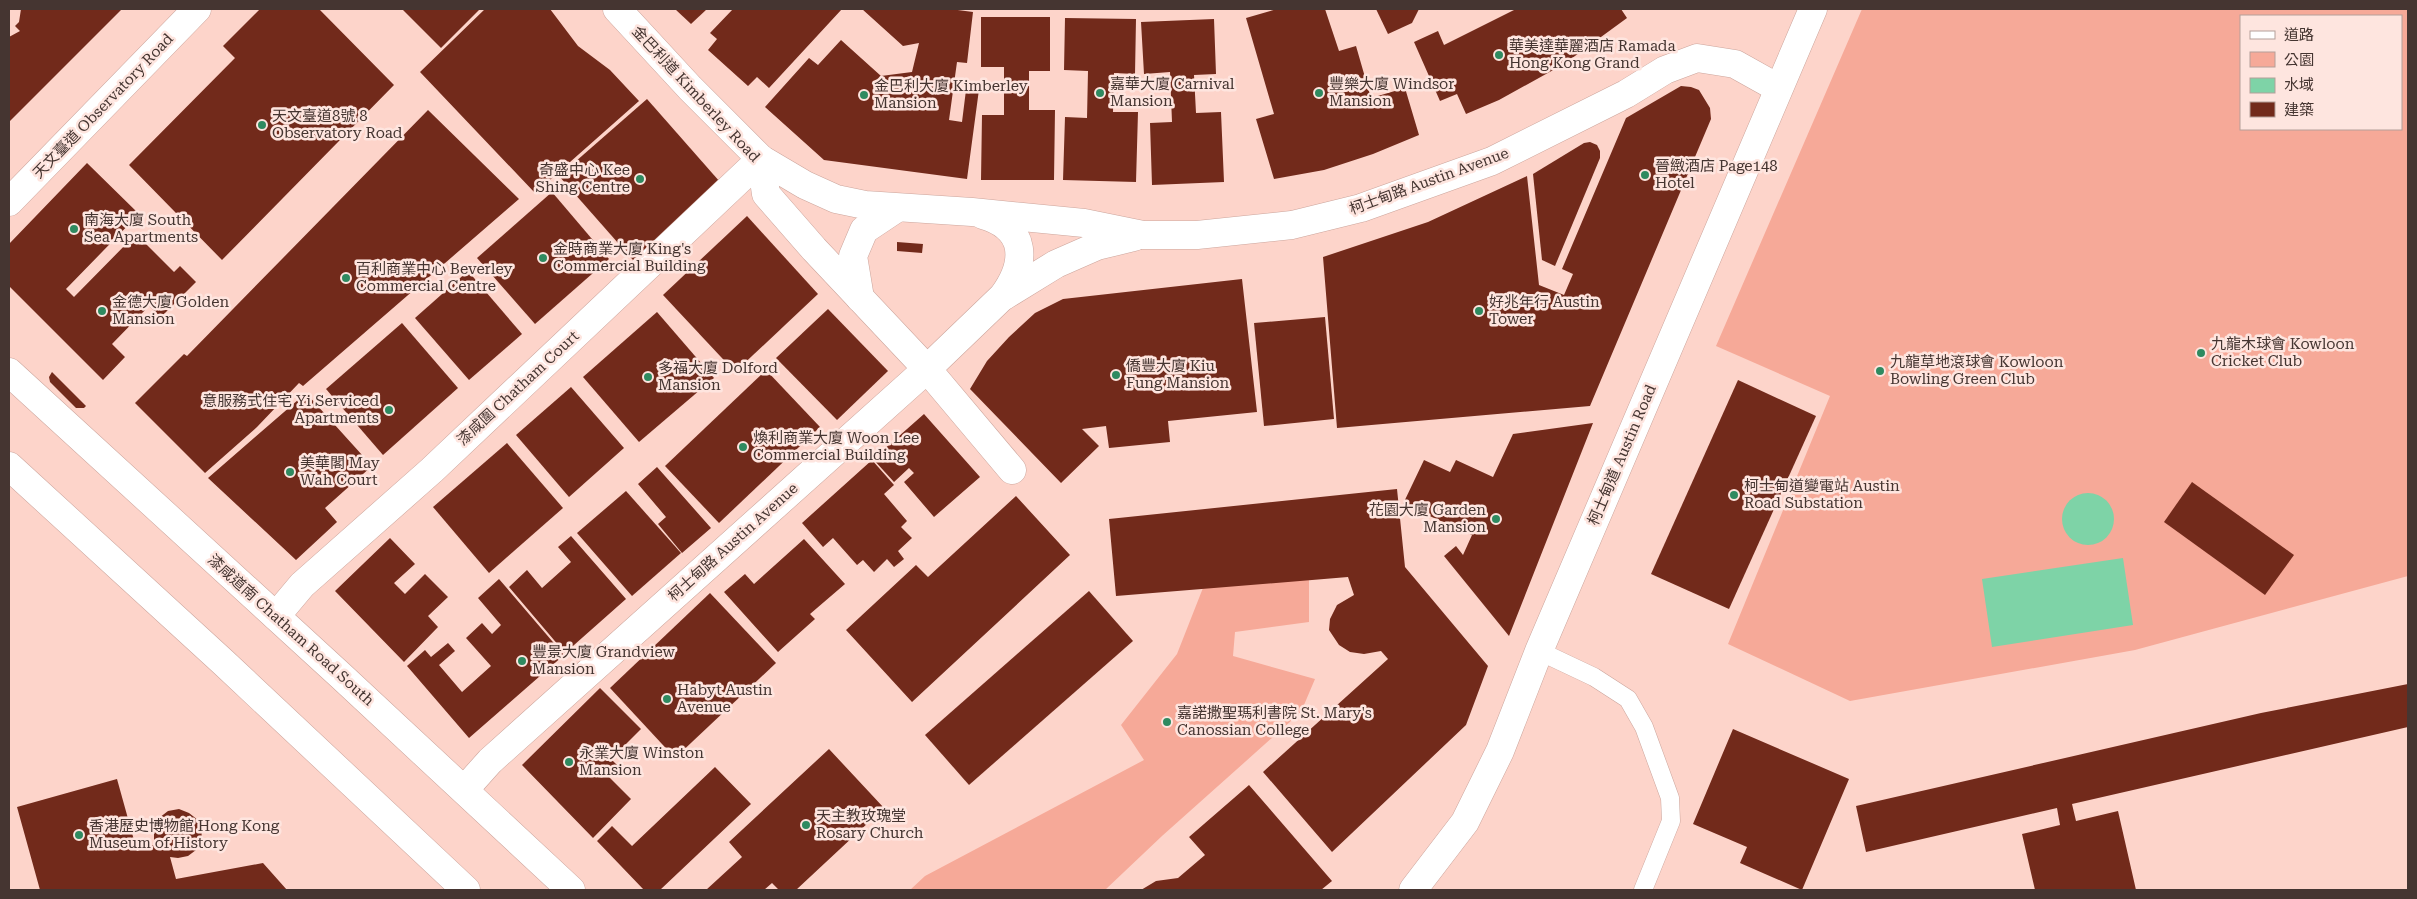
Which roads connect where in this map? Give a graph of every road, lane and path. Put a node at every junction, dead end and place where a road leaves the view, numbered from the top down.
1 (617, 9) edge
2 (1813, 9) edge
3 (193, 10) edge
4 (1778, 88) junction
5 (760, 159) junction
6 (9, 202) edge
7 (897, 208) junction
8 (972, 212) junction
9 (1143, 234) junction
10 (1003, 296) junction
11 (860, 298) junction
12 (927, 368) junction
13 (9, 372) edge
14 (9, 466) edge
15 (1012, 470) dead end
16 (276, 616) junction
17 (1539, 651) junction
18 (465, 790) junction
19 (466, 890) edge
20 (571, 890) edge
21 (1413, 890) edge
22 (1643, 890) edge

1 - 5 street, 金巴利道 Kimberley Road
2 - 4 street, 柯士甸道 Austin Road
3 - 6 street, 天文臺道 Observatory Road
4 - 9 street, 柯士甸路 Austin Avenue
4 - 17 street, 柯士甸道 Austin Road
5 - 7 street, 柯士甸路 Austin Avenue
5 - 11 street, 金巴利道 Kimberley Road
5 - 16 street, 漆咸圍 Chatham Court
7 - 8 street, 柯士甸路 Austin Avenue
7 - 11 street
8 - 9 street, 柯士甸路 Austin Avenue
8 - 10 street, 柯士甸路 Austin Avenue
9 - 10 street, 柯士甸路 Austin Avenue
10 - 12 street, 柯士甸路 Austin Avenue
11 - 12 street, 金巴利道 Kimberley Road
12 - 15 street, 金巴利道 Kimberley Road
12 - 18 street, 柯士甸路 Austin Avenue
13 - 16 street, 漆咸道南 Chatham Road South
14 - 19 street
16 - 18 street, 漆咸道南 Chatham Road South
17 - 21 street, 柯士甸道 Austin Road
17 - 22 lane
18 - 20 street, 漆咸道南 Chatham Road South

